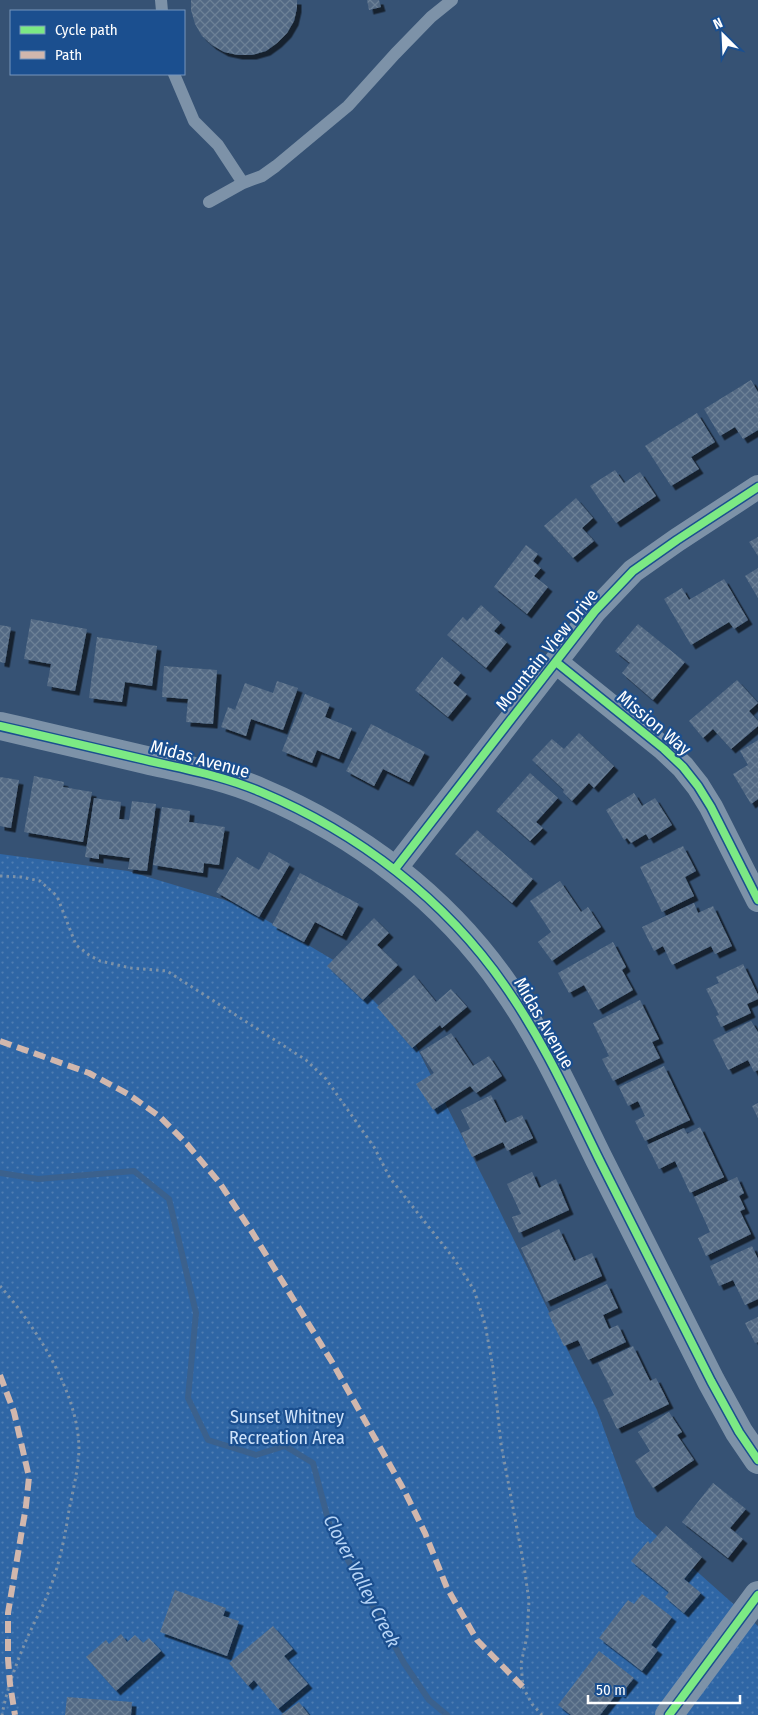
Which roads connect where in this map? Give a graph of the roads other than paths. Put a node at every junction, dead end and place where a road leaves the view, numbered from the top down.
1 (452, 0) edge
2 (174, 75) edge
3 (242, 183) junction
4 (209, 202) dead end
5 (758, 487) edge
6 (556, 662) junction
7 (0, 726) edge
8 (395, 869) junction
9 (758, 900) edge
10 (758, 1460) edge
11 (758, 1595) edge
12 (669, 1715) edge

1 - 3 lane
2 - 3 lane
3 - 4 lane
5 - 6 street, Mountain View Drive
6 - 8 street, Mountain View Drive
6 - 9 street, Mission Way
7 - 8 street, Midas Avenue
8 - 10 street, Midas Avenue
11 - 12 street

